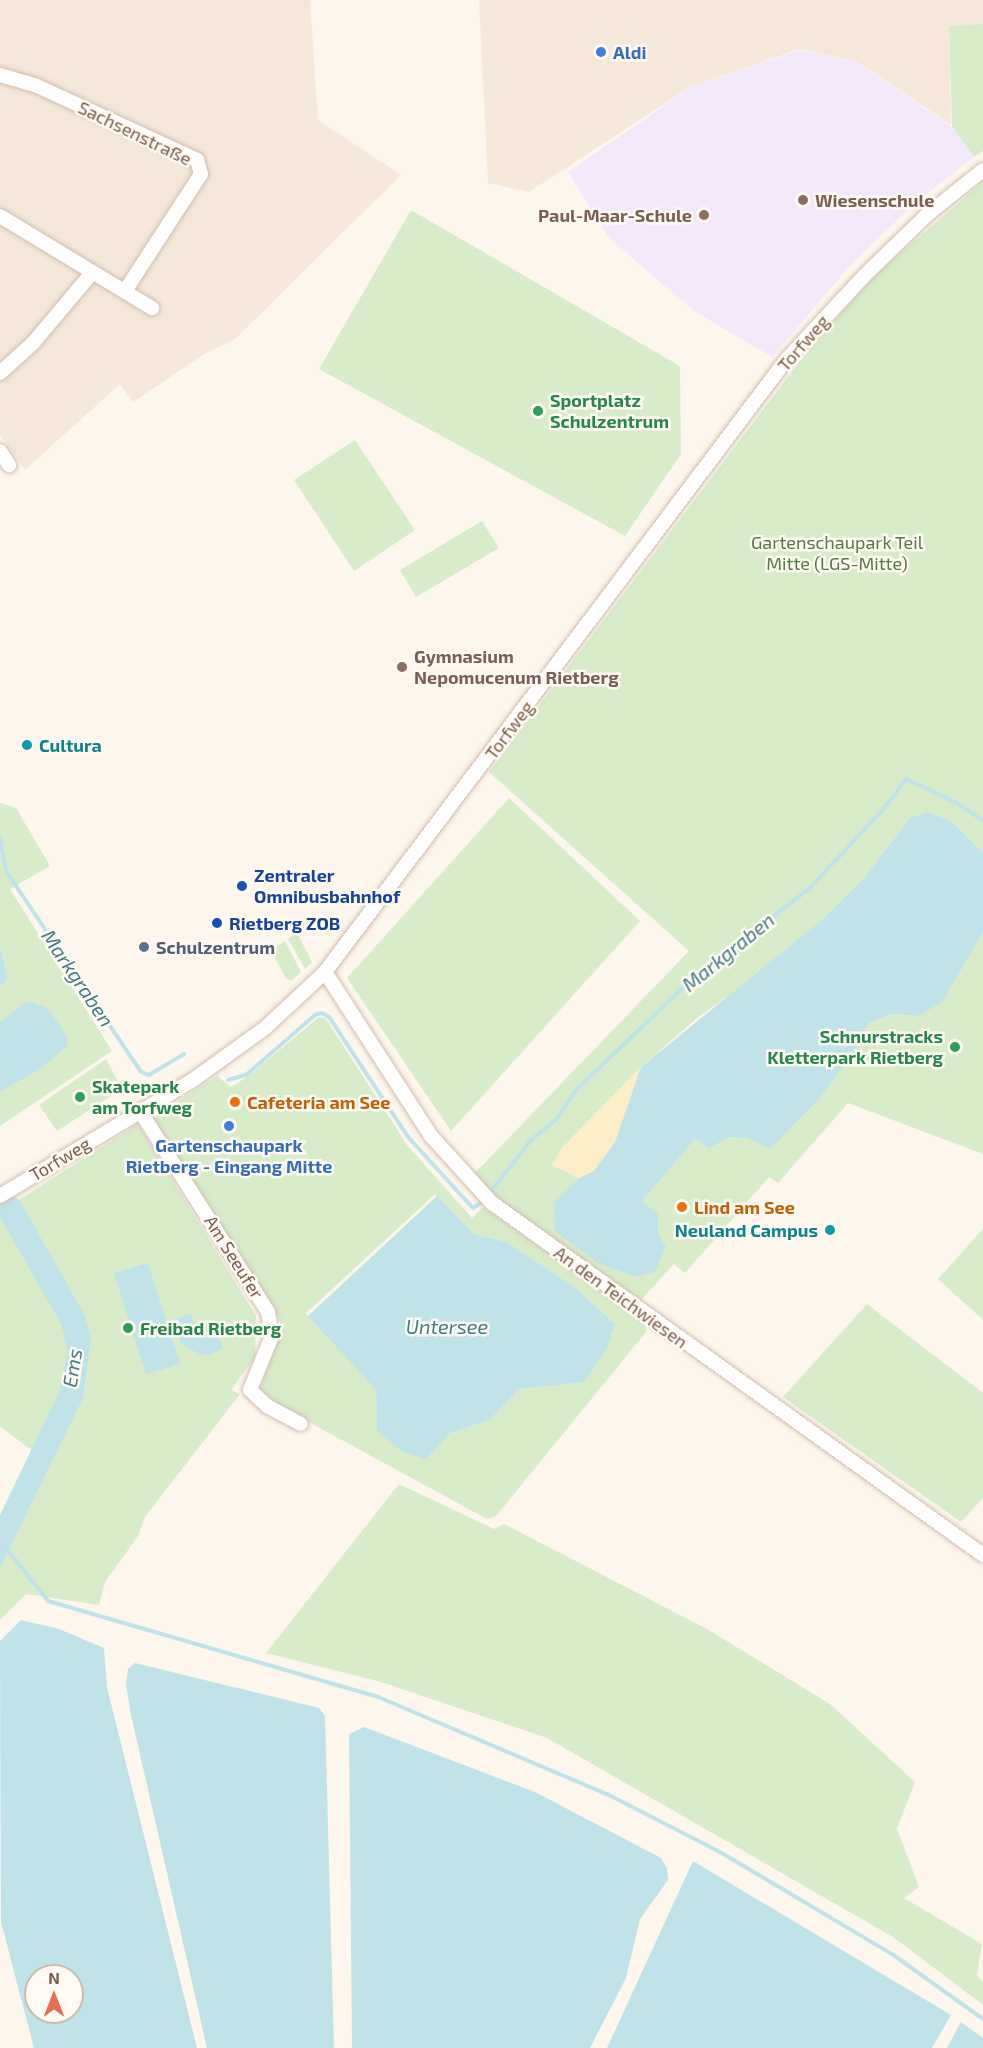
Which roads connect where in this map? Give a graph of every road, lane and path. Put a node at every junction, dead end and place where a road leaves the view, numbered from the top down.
1 (0, 75) edge
2 (983, 170) edge
3 (0, 216) edge
4 (93, 273) junction
5 (125, 291) junction
6 (152, 308) dead end
7 (0, 373) edge
8 (0, 451) edge
9 (9, 465) dead end
10 (325, 972) junction
11 (140, 1111) junction
12 (0, 1196) edge
13 (301, 1424) dead end
14 (983, 1556) edge

1 - 5 street, Sachsenstraße
2 - 10 street, Torfweg
3 - 4 street
4 - 5 street
4 - 7 street
5 - 6 street
8 - 9 street
10 - 11 street, Torfweg
10 - 14 street, An den Teichwiesen
11 - 12 street, Torfweg
11 - 13 street, Am Seeufer

